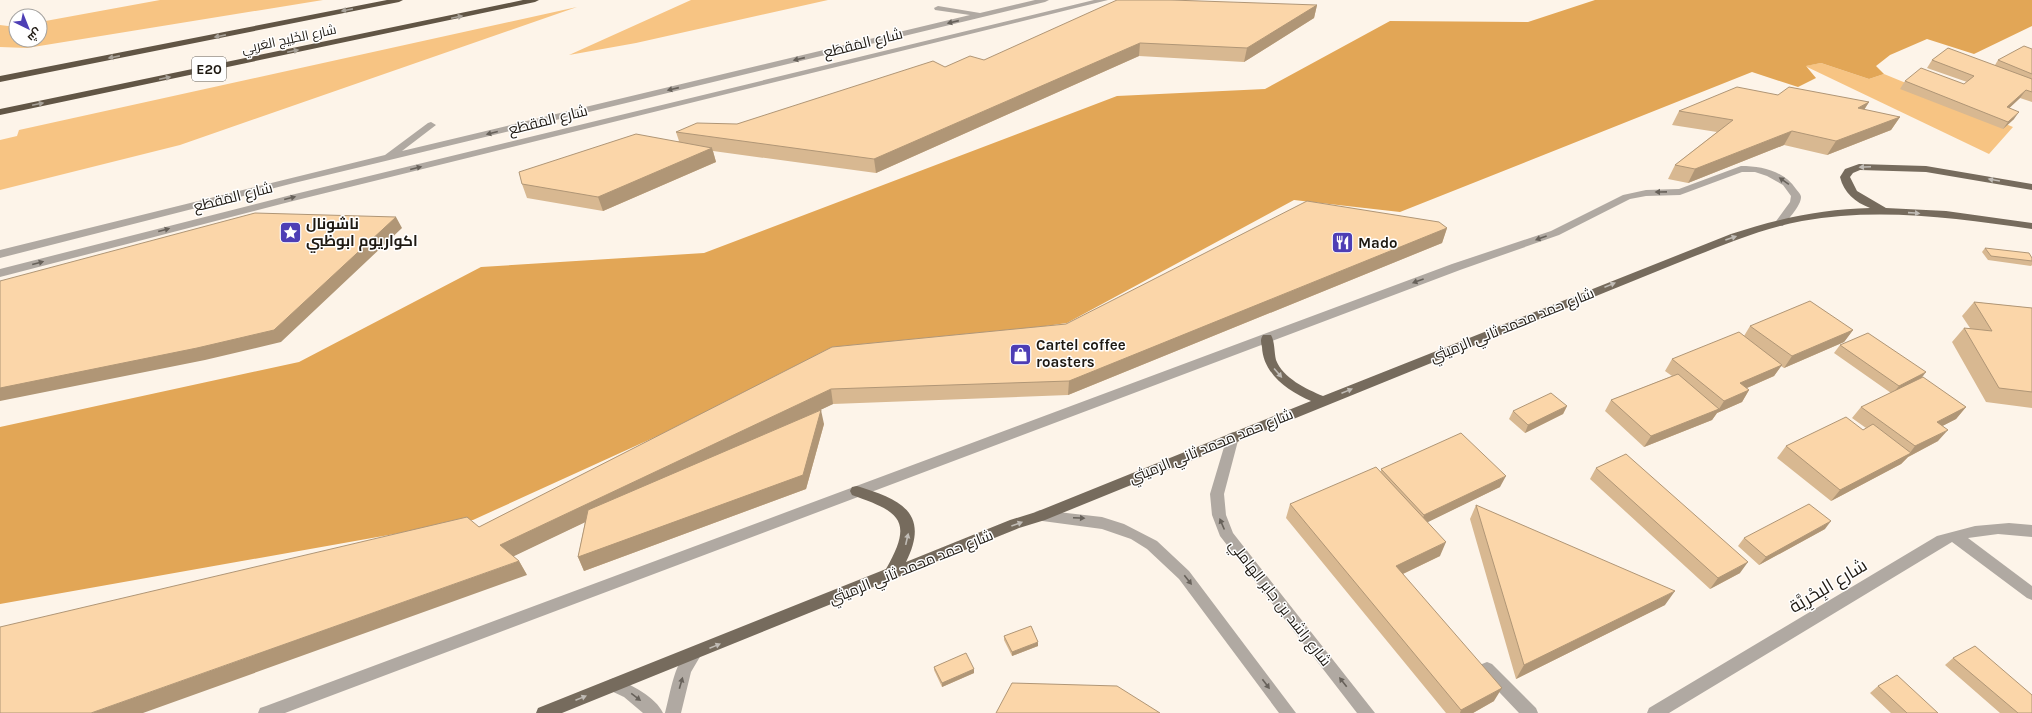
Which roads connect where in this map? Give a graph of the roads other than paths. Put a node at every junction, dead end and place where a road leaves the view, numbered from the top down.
1 (399, 0) edge
2 (535, 0) edge
3 (1046, 0) edge
4 (1104, 0) edge
5 (938, 8) dead end
6 (992, 13) junction
7 (982, 15) junction
8 (1003, 24) junction
9 (0, 80) edge
10 (0, 112) edge
11 (431, 125) dead end
12 (384, 158) junction
13 (2032, 187) edge
14 (1887, 211) junction
15 (1779, 224) junction
16 (2032, 226) edge
17 (0, 254) edge
18 (0, 273) edge
19 (1267, 338) junction
20 (1324, 401) junction
21 (1233, 437) junction
22 (857, 491) junction
23 (1040, 516) junction
24 (2032, 531) edge
25 (1954, 536) junction
26 (891, 574) junction
27 (2032, 594) edge
28 (693, 654) junction
29 (1487, 668) edge
30 (614, 685) junction
31 (266, 713) edge
32 (544, 713) edge
33 (655, 713) edge
34 (673, 713) edge
35 (1288, 713) edge
36 (1367, 713) edge
37 (1530, 713) edge
38 (1655, 713) edge

1 -> 9 highway, شارع الخَلِيج العَربِي / E20
10 -> 2 highway, شارع الخَلِيج العَربِي / E20
3 - 6 street, شارع المَقطَع
4 - 8 street, شارع المَقطَع
5 - 7 street
6 - 7 street, شارع المَقطَع
6 - 8 street
7 -> 12 street, شارع المَقطَع
18 -> 8 street, شارع المَقطَع
11 - 12 street
12 - 17 street, شارع المَقطَع
13 -> 14 main road, شارع حمد محمد ثاني الرميثي
14 - 15 main road, شارع حمد محمد ثاني الرميثي
14 -> 16 main road, شارع حمد محمد ثاني الرميثي
15 -> 19 street
20 -> 15 main road, شارع حمد محمد ثاني الرميثي
19 -> 20 main road
19 - 22 street
20 - 21 main road, شارع حمد محمد ثاني الرميثي
21 - 23 main road, شارع حمد محمد ثاني الرميثي
36 -> 21 street, شارع راشد بن جابر الهاملي
26 -> 22 main road
22 - 31 street
26 -> 23 main road, شارع حمد محمد ثاني الرميثي
23 -> 35 street
24 - 25 street, شارع البِحْرِيَّة
25 - 27 street
25 - 38 street, شارع البِحْرِيَّة
28 -> 26 main road, شارع حمد محمد ثاني الرميثي
28 - 30 main road, شارع حمد محمد ثاني الرميثي
34 -> 28 street
29 - 37 street
32 -> 30 main road, شارع حمد محمد ثاني الرميثي
30 -> 33 street

